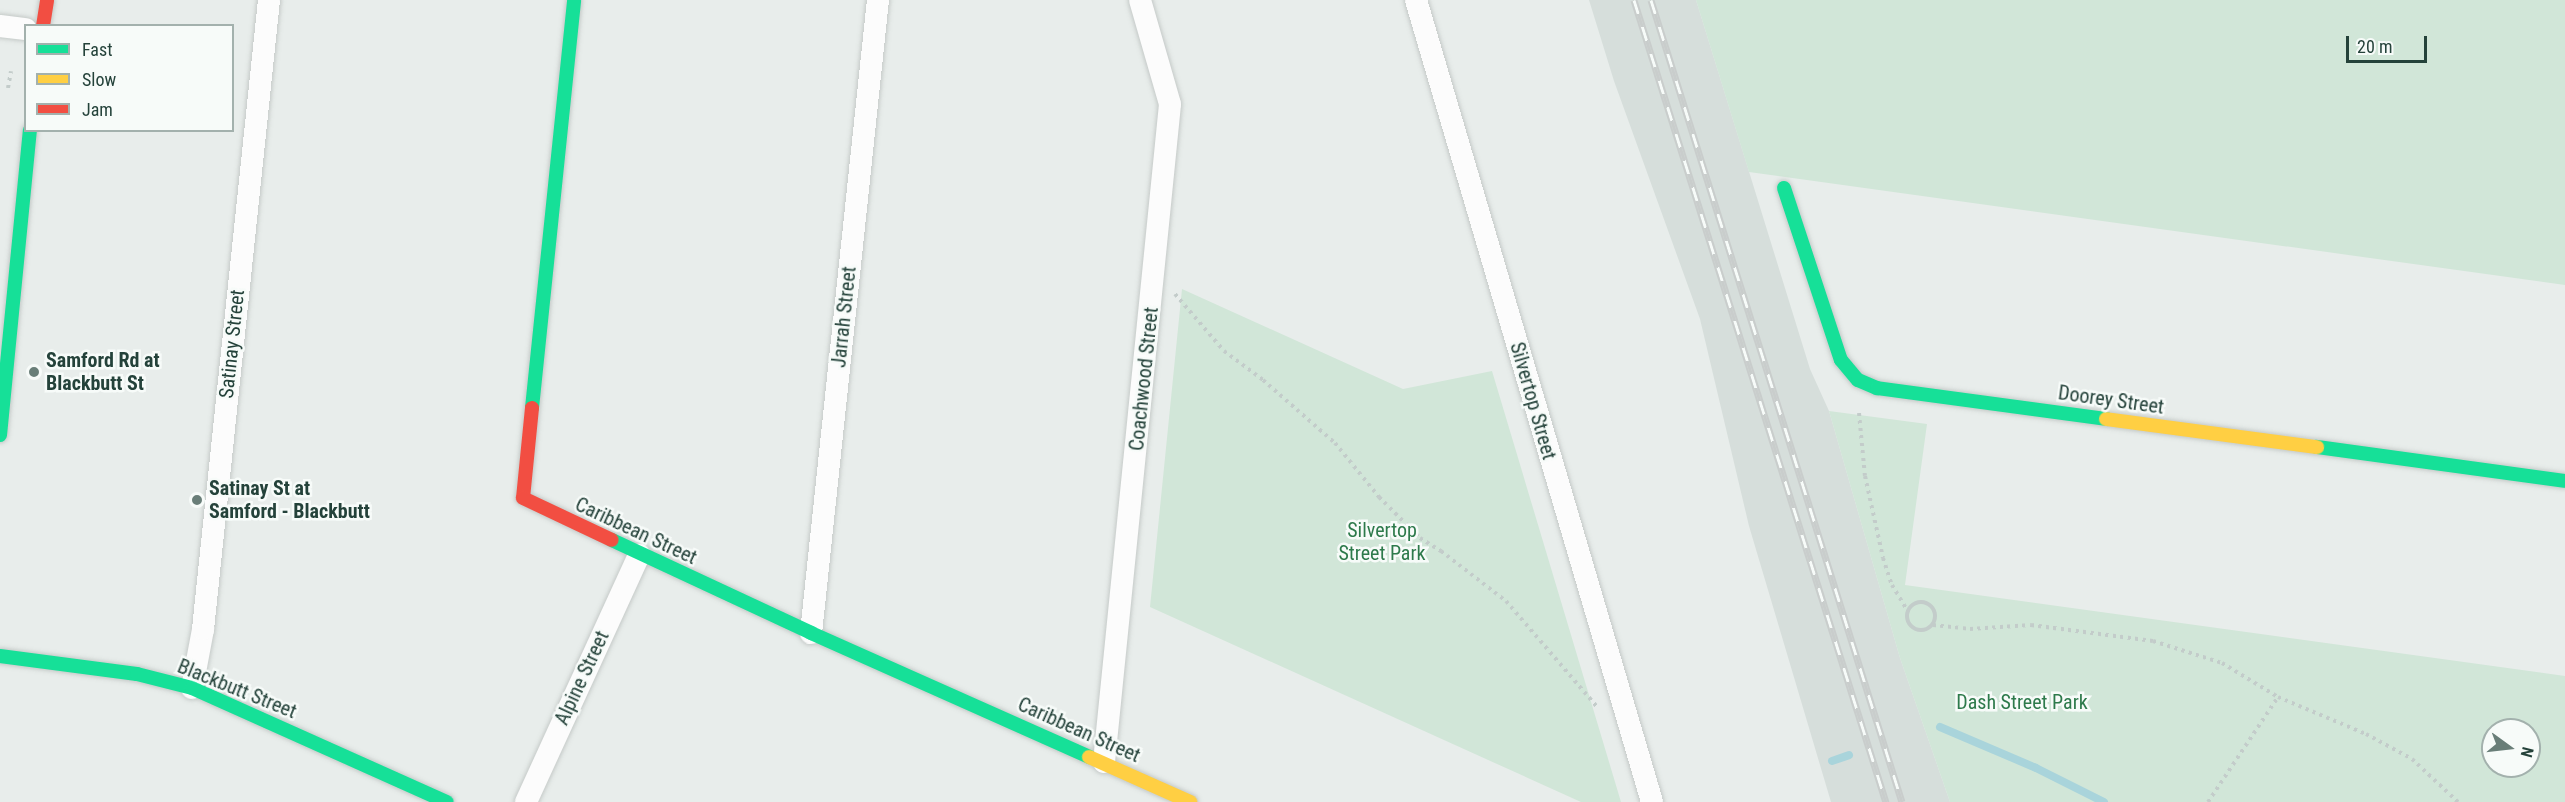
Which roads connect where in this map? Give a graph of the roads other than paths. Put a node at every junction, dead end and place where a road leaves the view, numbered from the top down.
1 (46, 0) edge
2 (269, 0) edge
3 (574, 0) edge
4 (878, 0) edge
5 (1140, 0) edge
6 (1416, 0) edge
7 (43, 24) edge
8 (0, 26) edge
9 (24, 29) edge
10 (30, 132) edge
11 (1784, 188) dead end
12 (0, 435) edge
13 (2565, 481) edge
14 (639, 555) junction
15 (811, 633) junction
16 (0, 656) edge
17 (192, 688) junction
18 (1104, 762) junction
19 (447, 802) edge
20 (526, 802) edge
21 (1190, 802) edge
22 (1652, 802) edge

1 - 7 street
2 - 17 street, Satinay Street
3 - 14 street, Caribbean Street
4 - 15 street, Jarrah Street
5 - 18 street, Coachwood Street
6 - 22 street, Silvertop Street
8 - 9 street
10 - 12 street
11 - 13 street, Doorey Street
14 - 15 street, Caribbean Street
14 - 20 street, Alpine Street
15 - 18 street, Caribbean Street
16 - 17 street, Blackbutt Street
17 - 19 street, Blackbutt Street
18 - 21 street, Caribbean Street

